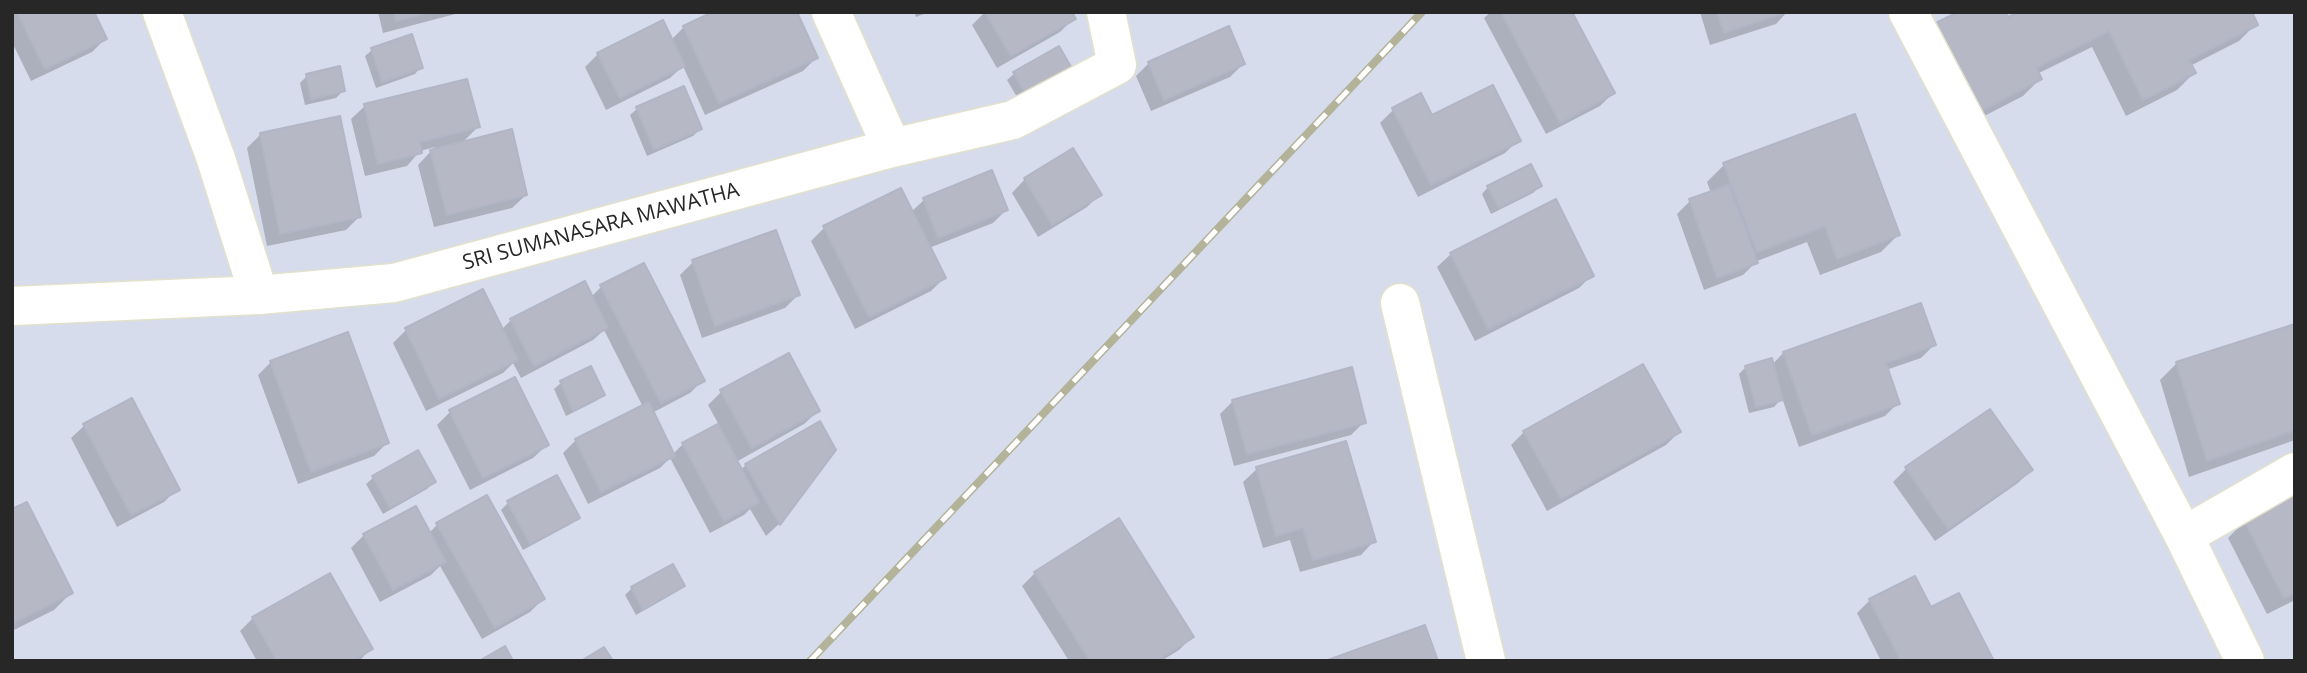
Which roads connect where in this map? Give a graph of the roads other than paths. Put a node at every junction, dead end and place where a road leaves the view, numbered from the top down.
1 (162, 12) edge
2 (831, 12) edge
3 (1106, 12) edge
4 (1908, 12) edge
5 (892, 148) junction
6 (259, 295) junction
7 (1400, 303) dead end
8 (12, 306) edge
9 (2295, 472) edge
10 (2183, 536) junction
11 (1486, 661) edge
12 (2245, 661) edge

1 - 6 street
2 - 5 street
3 - 5 street, SRI SUMANASARA MAWATHA
4 - 10 street
5 - 6 street, SRI SUMANASARA MAWATHA
6 - 8 street, SRI SUMANASARA MAWATHA
7 - 11 street
9 - 10 street
10 - 12 street

